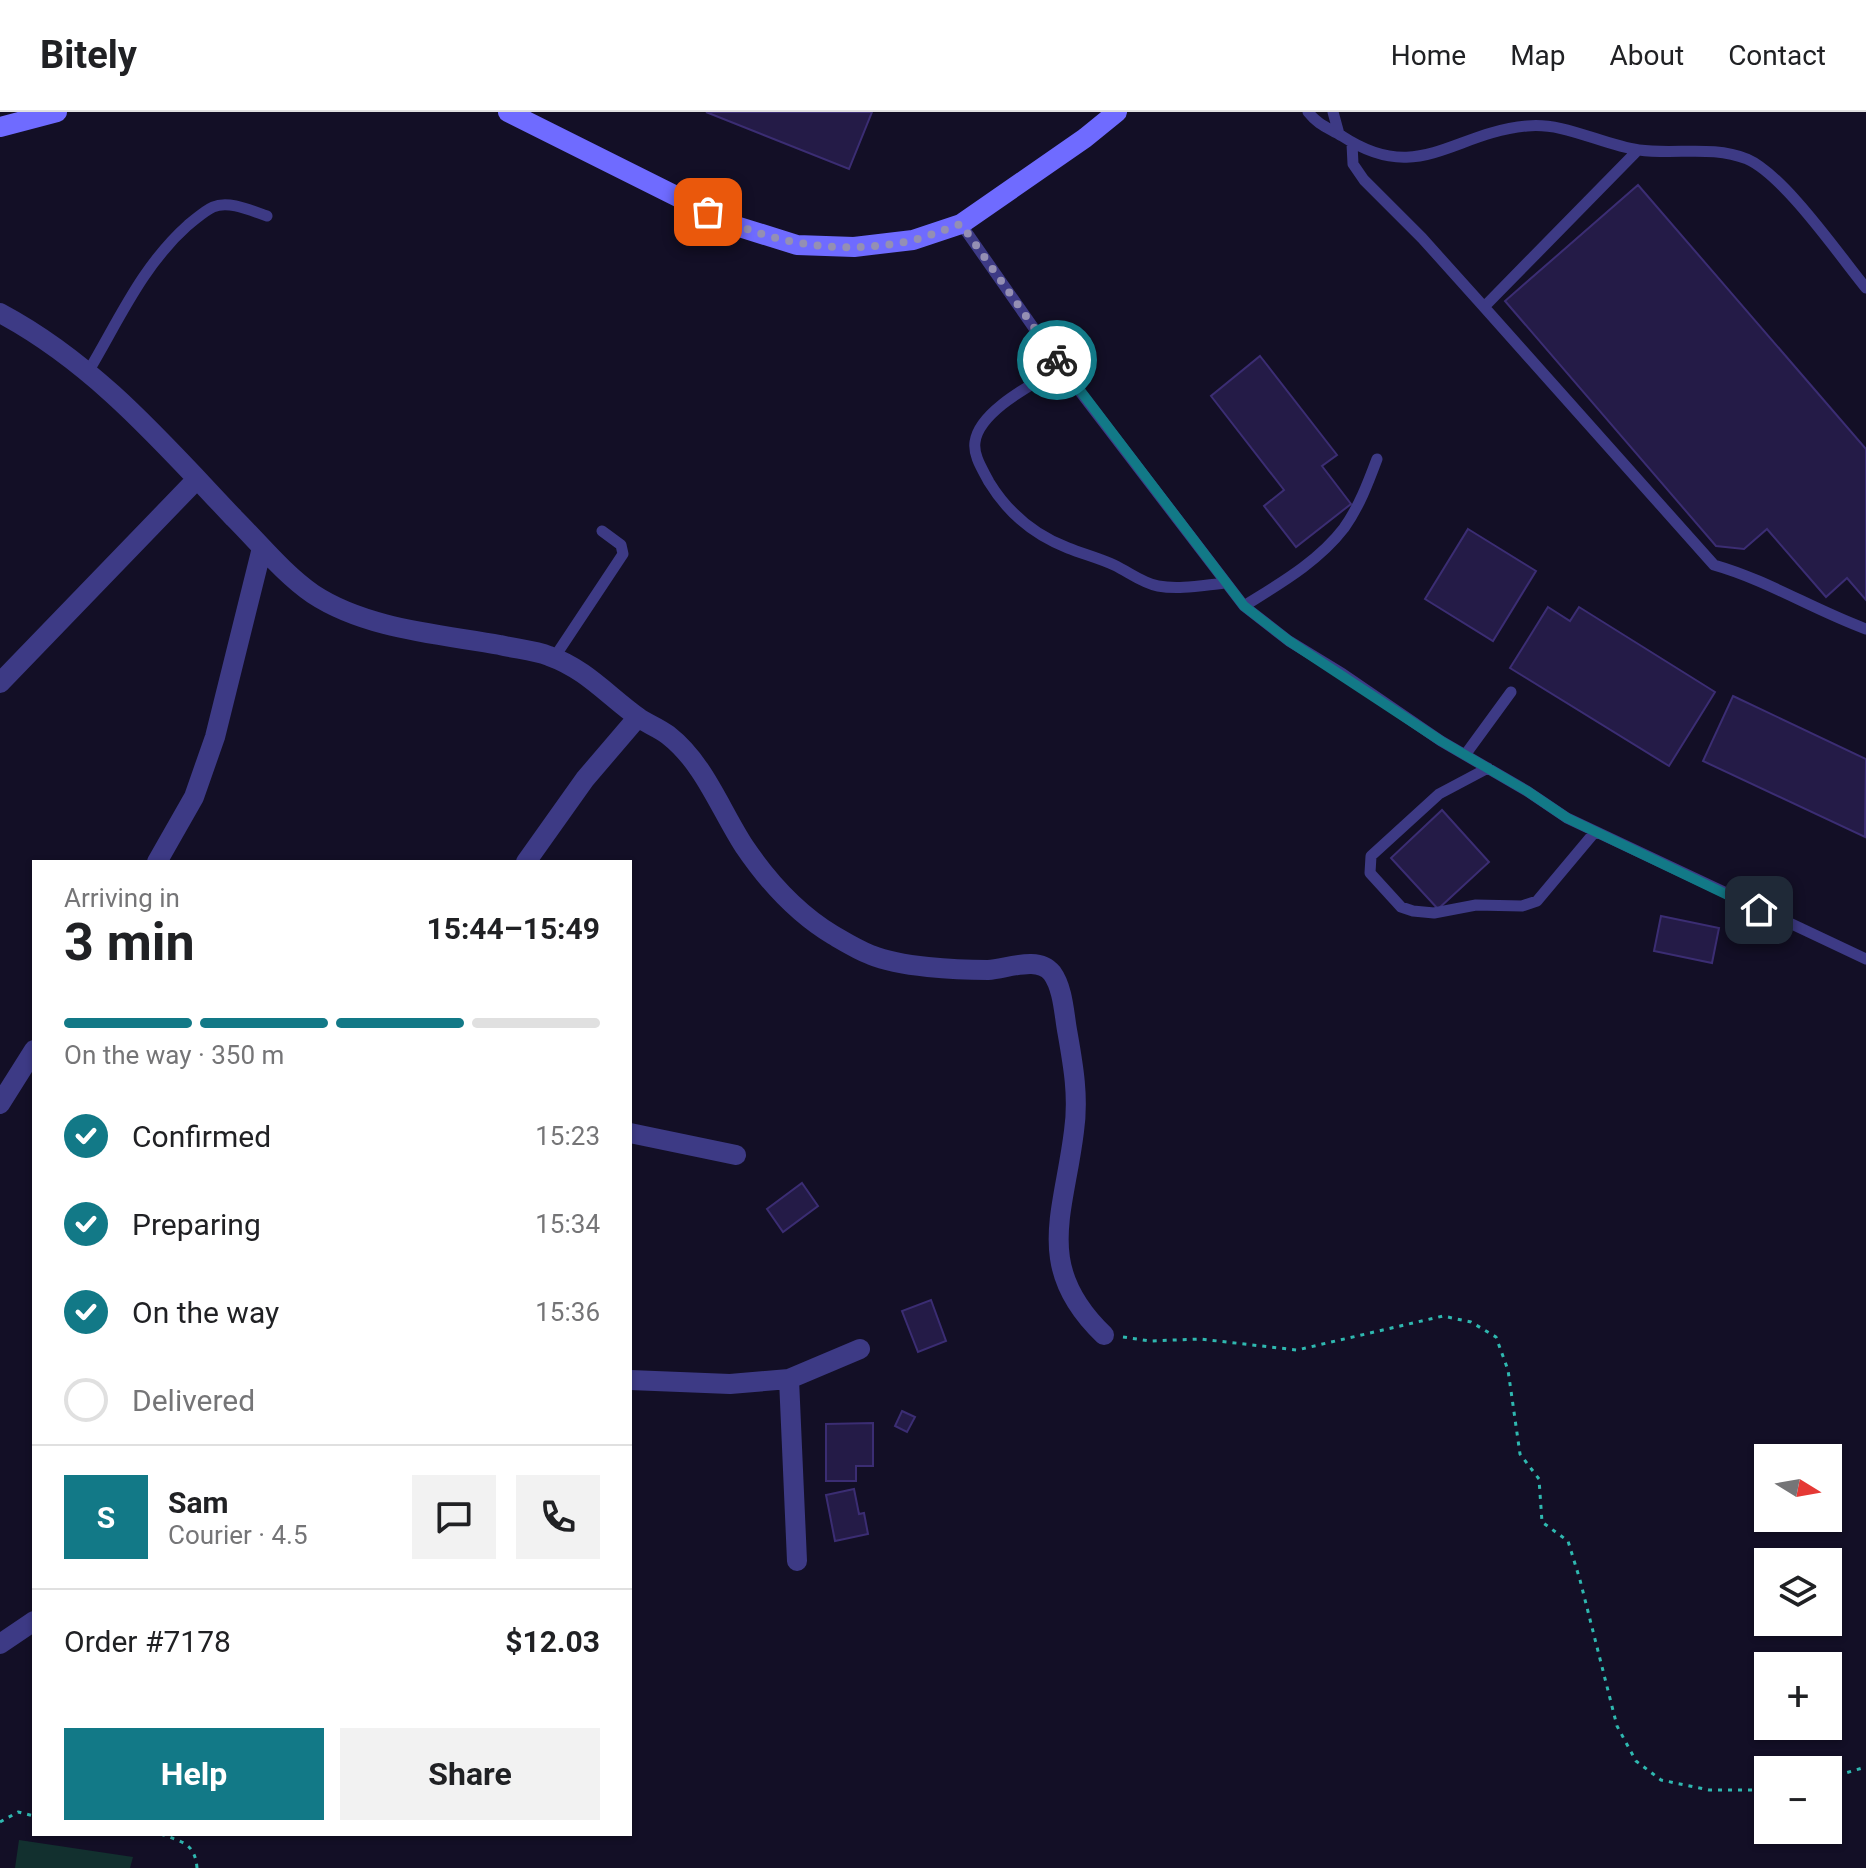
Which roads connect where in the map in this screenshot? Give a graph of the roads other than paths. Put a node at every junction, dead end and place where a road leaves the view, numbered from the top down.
1 (57, 112) edge
2 (508, 112) edge
3 (1117, 112) edge
4 (1308, 112) edge
5 (1333, 112) edge
6 (0, 127) edge
7 (1339, 134) junction
8 (1352, 144) junction
9 (1638, 150) junction
10 (267, 216) dead end
11 (961, 224) junction
12 (1866, 288) edge
13 (1484, 307) junction
14 (0, 313) edge
15 (1061, 367) junction
16 (88, 372) junction
17 (1377, 459) dead end
18 (197, 479) junction
19 (602, 531) dead end
20 (262, 548) junction
21 (1226, 583) junction
22 (1244, 606) junction
23 (1866, 629) edge
24 (554, 658) junction
25 (0, 683) edge
26 (1511, 692) dead end
27 (638, 717) junction
28 (1465, 755) junction
29 (1488, 768) junction
30 (1594, 833) junction
31 (158, 860) edge
32 (527, 860) edge
33 (1866, 959) edge
34 (32, 1053) edge
35 (0, 1104) edge
36 (632, 1133) edge
37 (736, 1155) dead end
38 (1104, 1335) road end
39 (860, 1349) dead end
40 (789, 1379) junction
41 (632, 1380) edge
42 (797, 1561) dead end
43 (32, 1622) edge
44 (0, 1644) edge

1 - 6 street
2 - 11 street
3 - 11 street
4 - 7 lane
5 - 7 lane
7 - 8 lane
8 - 9 lane
8 - 13 lane
9 - 12 lane
9 - 13 lane
10 - 16 lane
11 - 15 lane
13 - 23 lane
14 - 16 street
15 - 21 lane
15 - 21 lane
16 - 18 street
17 - 22 lane
18 - 20 street
18 - 25 street
19 - 24 lane
20 - 24 street
20 - 31 street
21 - 22 lane
22 - 28 lane
24 - 27 street
26 - 28 lane
27 - 32 street
27 - 38 street
28 - 29 lane
29 - 30 lane
29 - 30 lane
30 - 33 lane
34 - 35 street
36 - 37 street
39 - 40 street
40 - 41 street
40 - 42 street
43 - 44 street

